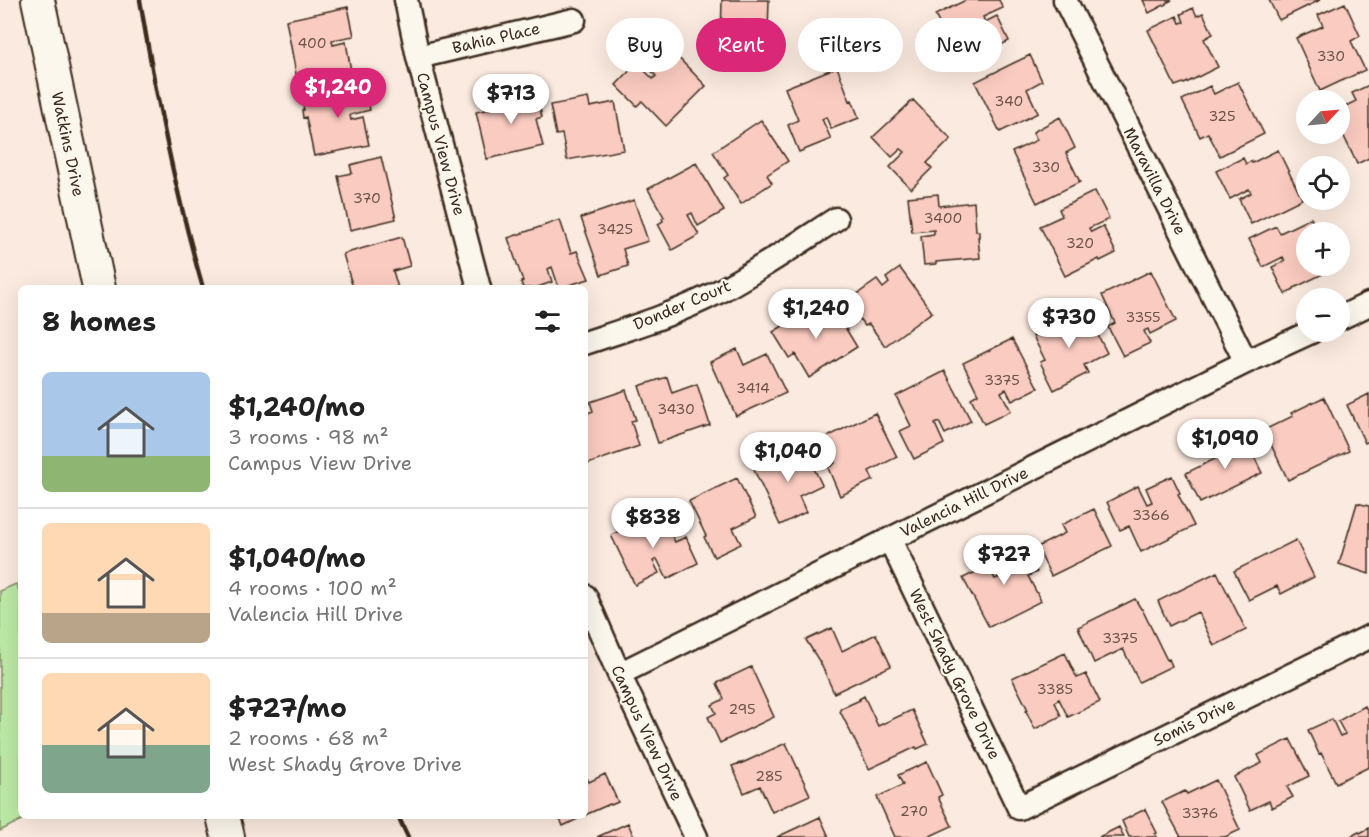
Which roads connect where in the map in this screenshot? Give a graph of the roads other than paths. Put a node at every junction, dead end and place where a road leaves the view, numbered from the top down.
1 (38, 0) edge
2 (406, 0) edge
3 (1065, 0) edge
4 (574, 20) dead end
5 (418, 57) junction
6 (836, 219) dead end
7 (98, 285) edge
8 (478, 285) edge
9 (1369, 304) edge
10 (1350, 313) edge
11 (1296, 339) edge
12 (588, 342) edge
13 (1246, 362) junction
14 (890, 540) junction
15 (588, 603) edge
16 (1369, 637) edge
17 (619, 674) junction
18 (1019, 808) joint
19 (224, 819) edge
20 (228, 837) edge
21 (696, 837) edge

1 - 7 main road, Watkins Drive
2 - 5 street, Campus View Drive
3 - 13 street, Maravilla Drive
4 - 5 street, Bahia Place
5 - 8 street, Campus View Drive
6 - 12 street, Donder Court
9 - 10 street
11 - 13 street, Valencia Hill Drive
13 - 14 street, Valencia Hill Drive
14 - 17 street, Valencia Hill Drive
14 - 18 street, West Shady Grove Drive
15 - 17 street, Campus View Drive
16 - 18 street, Somis Drive
17 - 21 street, Campus View Drive
19 - 20 main road

